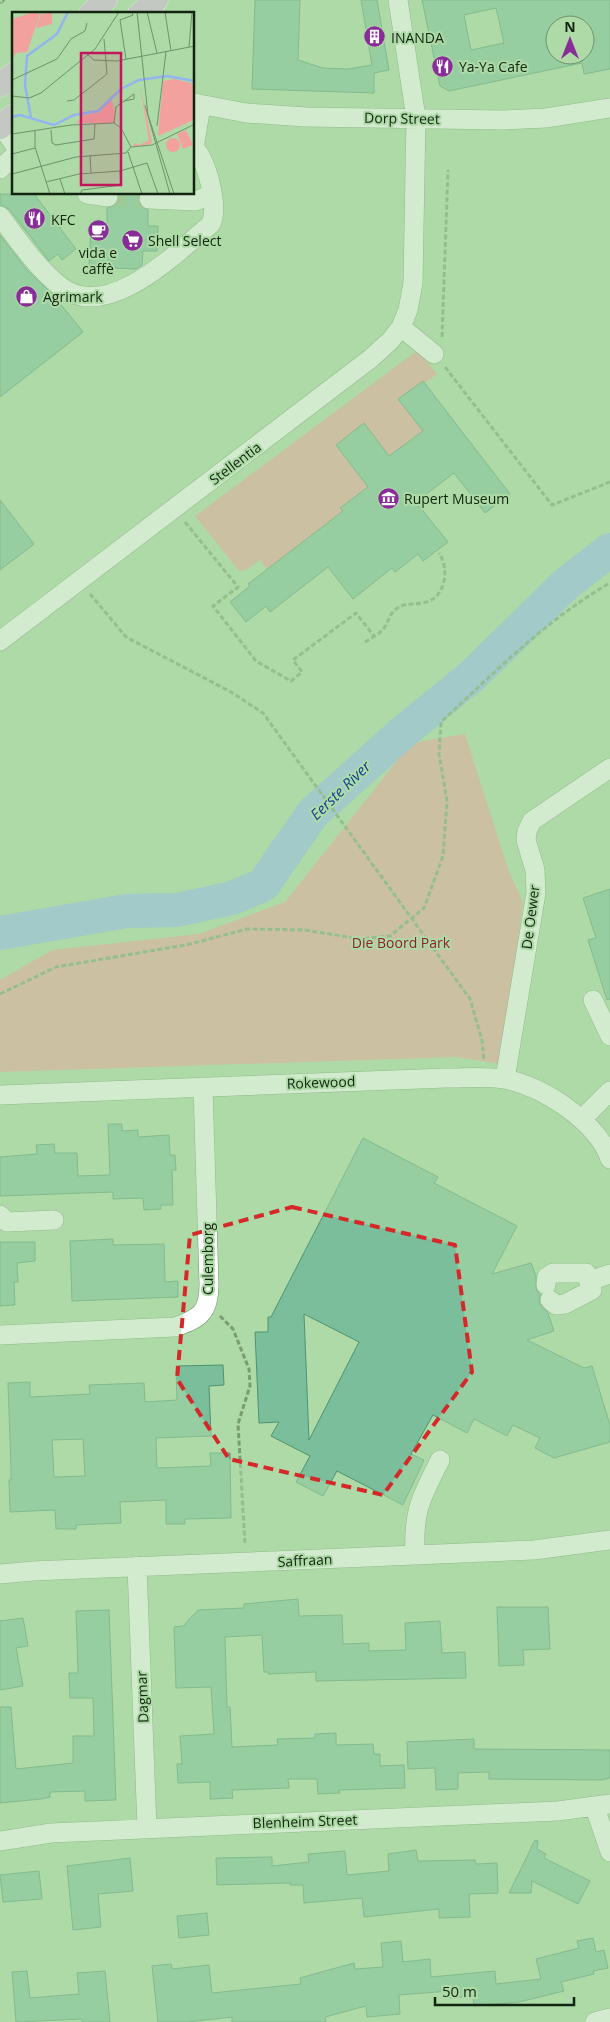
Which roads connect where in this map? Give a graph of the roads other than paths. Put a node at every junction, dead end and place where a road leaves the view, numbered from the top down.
1 (106, 0) edge
2 (156, 0) edge
3 (398, 0) edge
4 (93, 12) edge
5 (142, 12) edge
6 (12, 75) edge
7 (0, 84) edge
8 (197, 105) edge
9 (610, 108) edge
10 (416, 118) junction
11 (197, 156) edge
12 (12, 158) edge
13 (0, 169) edge
14 (212, 194) junction
15 (94, 195) edge
16 (108, 197) dead end
17 (149, 199) dead end
18 (0, 216) edge
19 (401, 327) junction
20 (434, 354) road end
21 (0, 641) edge
22 (610, 768) edge
23 (593, 1000) dead end
24 (610, 1036) edge
25 (496, 1078) junction
26 (203, 1087) junction
27 (610, 1091) edge
28 (0, 1095) edge
29 (582, 1119) junction
30 (610, 1159) edge
31 (0, 1215) edge
32 (54, 1220) dead end
33 (610, 1274) edge
34 (589, 1282) junction
35 (0, 1335) edge
36 (440, 1460) dead end
37 (610, 1540) edge
38 (415, 1554) junction
39 (137, 1566) junction
40 (0, 1574) edge
41 (603, 1806) edge
42 (147, 1828) junction
43 (0, 1841) edge
44 (610, 1852) edge
45 (610, 2018) edge
46 (595, 2022) edge

1 - 4 main road
2 - 5 main road
3 - 10 street, Stellentia
6 - 7 main road
8 - 10 street, Dorp Street
8 - 11 street
9 - 10 street, Dorp Street
10 - 19 street, Stellentia
11 - 14 street
12 - 13 street
14 - 17 street
14 - 18 street
15 - 16 street
19 - 20 street
19 - 21 street, Stellentia
22 - 25 street, De Oewer
23 - 24 street
25 - 26 street, Rokewood
25 - 29 street, Rokewood
26 - 28 street, Rokewood
26 - 35 street, Culemborg
27 - 29 street
29 - 30 street, Rokewood
31 - 32 street
33 - 34 street
34 - 34 street
36 - 38 street
37 - 38 street, Saffraan
38 - 39 street, Saffraan
39 - 40 street, Saffraan
39 - 42 street, Dagmar
41 - 42 street, Blenheim Street
41 - 44 street
42 - 43 street, Blenheim Street
45 - 46 street

